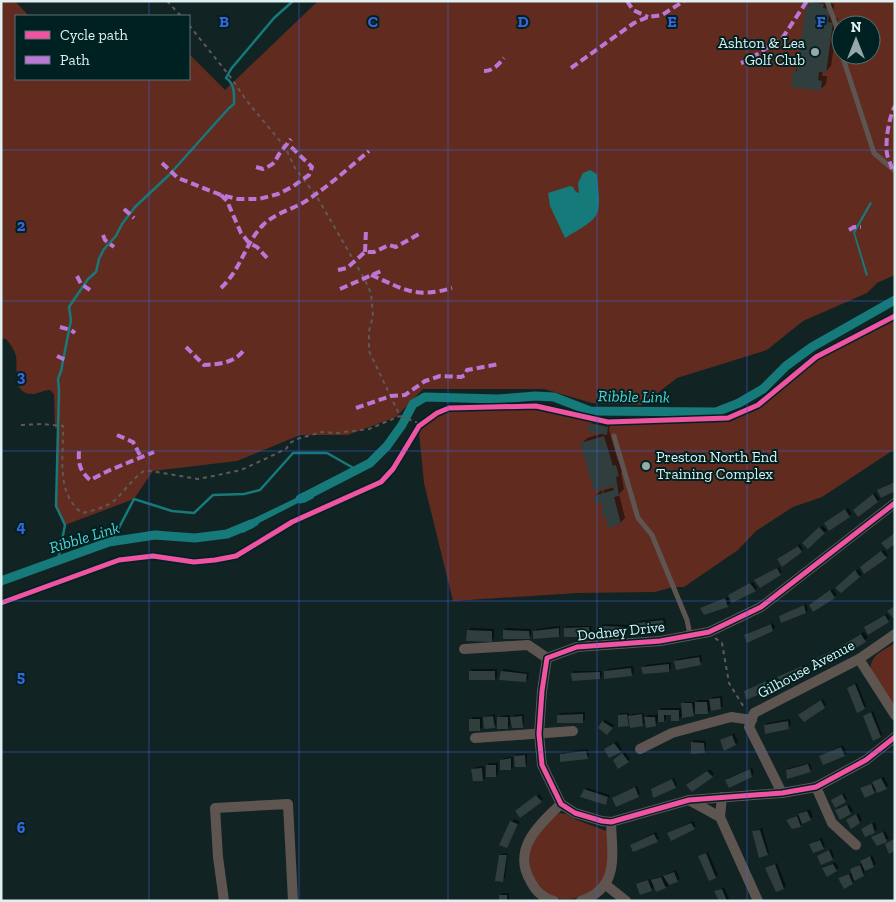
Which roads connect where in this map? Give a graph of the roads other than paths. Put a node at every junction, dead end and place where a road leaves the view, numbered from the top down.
1 (827, 1) edge
2 (832, 15) edge
3 (845, 65) edge
4 (895, 171) edge
5 (614, 436) dead end
6 (895, 503) edge
7 (895, 634) edge
8 (690, 635) junction
9 (464, 649) dead end
10 (547, 658) junction
11 (859, 659) junction
12 (895, 715) edge
13 (752, 720) junction
14 (573, 731) dead end
15 (539, 734) junction
16 (895, 737) edge
17 (474, 738) dead end
18 (640, 749) dead end
19 (816, 787) junction
20 (782, 793) junction
21 (722, 797) junction
22 (689, 800) junction
23 (561, 804) junction
24 (720, 817) junction
25 (611, 822) junction
26 (856, 845) dead end
27 (606, 885) junction
28 (547, 900) edge
29 (224, 901) edge
30 (293, 901) edge
31 (581, 901) edge
32 (626, 901) edge
33 (758, 901) edge

1 - 2 lane
3 - 4 lane
5 - 8 lane
6 - 8 street, Dodney Drive
7 - 11 street, Gilhouse Avenue
8 - 10 street, Dodney Drive
9 - 10 street
10 - 15 street
11 - 12 street
11 - 13 street, Gilhouse Avenue
13 - 18 street
13 - 20 street, Gilhouse Avenue
14 - 15 street
15 - 17 street
15 - 23 street
16 - 19 street
19 - 20 street
19 - 26 street
20 - 21 street
21 - 22 street
21 - 24 street
22 - 24 street
22 - 25 street
23 - 25 street
23 - 28 street
24 - 33 street
25 - 27 street
27 - 31 street
27 - 32 street
29 - 30 street

